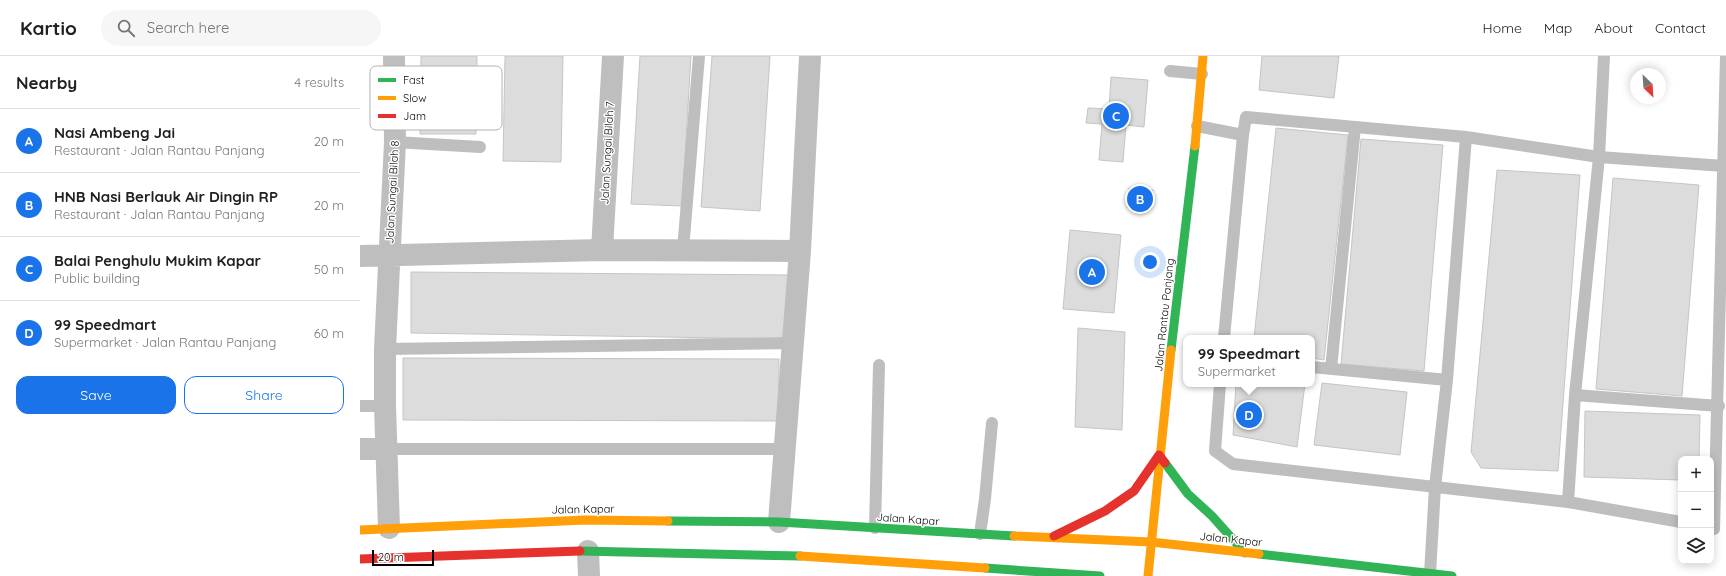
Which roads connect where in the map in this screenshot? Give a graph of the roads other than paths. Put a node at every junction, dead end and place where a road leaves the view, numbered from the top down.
1 (394, 56) edge
2 (613, 56) edge
3 (699, 56) edge
4 (810, 56) edge
5 (1203, 56) edge
6 (1604, 56) edge
7 (1726, 56) edge
8 (394, 66) edge
9 (1170, 71) dead end
10 (1202, 74) junction
11 (1197, 126) junction
12 (1355, 127) junction
13 (395, 130) edge
14 (1243, 135) junction
15 (1466, 137) junction
16 (395, 142) junction
17 (480, 147) dead end
18 (1599, 157) junction
19 (1724, 166) junction
20 (602, 250) junction
21 (683, 250) junction
22 (800, 251) junction
23 (360, 256) edge
24 (389, 256) junction
25 (1224, 335) edge
26 (792, 343) junction
27 (385, 349) junction
28 (879, 365) dead end
29 (1315, 367) edge
30 (1331, 369) junction
31 (1447, 380) junction
32 (1220, 387) edge
33 (1575, 395) junction
34 (360, 406) edge
35 (385, 406) junction
36 (1719, 406) junction
37 (992, 423) dead end
38 (386, 448) junction
39 (360, 449) edge
40 (784, 449) junction
41 (1159, 455) junction
42 (1435, 487) junction
43 (1568, 502) junction
44 (1714, 508) edge
45 (1678, 521) edge
46 (779, 522) junction
47 (389, 528) junction
48 (875, 528) junction
49 (360, 530) edge
50 (980, 534) junction
51 (1051, 538) junction
52 (1151, 542) junction
53 (588, 551) junction
54 (1245, 553) junction
55 (360, 559) edge
56 (967, 571) edge
57 (1430, 574) junction
58 (589, 576) edge
59 (1100, 576) edge
60 (1148, 576) edge
61 (1452, 576) edge

1 - 8 street, Jalan Sungai Bilah 8
2 - 20 street, Jalan Sungai Bilah 7
3 - 21 lane
4 - 22 street
5 - 10 main road, Jalan Rantau Panjang
6 - 18 lane
7 - 19 lane
9 - 10 lane
10 - 11 main road, Jalan Rantau Panjang
11 - 14 lane
11 - 41 main road, Jalan Rantau Panjang
12 - 14 lane
12 - 15 lane
12 - 30 lane
13 - 16 street, Jalan Sungai Bilah 8
14 - 25 lane
15 - 18 lane
15 - 31 lane
16 - 17 lane
16 - 24 street, Jalan Sungai Bilah 8
18 - 19 lane
18 - 33 lane
19 - 36 lane
20 - 21 street
20 - 24 street
21 - 22 street
22 - 26 street
23 - 24 street
24 - 27 street, Jalan Sungai Bilah 8
26 - 27 lane
26 - 40 street
27 - 35 street, Jalan Sungai Bilah 8
28 - 48 lane
29 - 30 lane
30 - 31 lane
31 - 42 lane
32 - 42 lane
33 - 36 lane
33 - 43 lane
34 - 35 lane
35 - 38 street, Jalan Sungai Bilah 8
36 - 44 lane
37 - 50 lane
38 - 39 street
38 - 40 lane
38 - 47 street, Jalan Sungai Bilah 8
40 - 46 street
41 - 51 main road
41 - 52 main road, Jalan Rantau Panjang
41 - 54 main road
42 - 43 lane
42 - 57 lane
43 - 45 lane
46 - 47 main road, Jalan Kapar
46 - 48 main road, Jalan Kapar
47 - 49 main road, Jalan Kapar
48 - 50 main road, Jalan Kapar
50 - 51 main road, Jalan Kapar
51 - 52 main road, Jalan Kapar
52 - 54 main road, Jalan Kapar
52 - 60 main road, Jalan Rantau Panjang
53 - 55 main road
53 - 56 main road
53 - 58 street
54 - 57 main road, Jalan Kapar
56 - 59 main road
57 - 61 main road, Jalan Kapar

